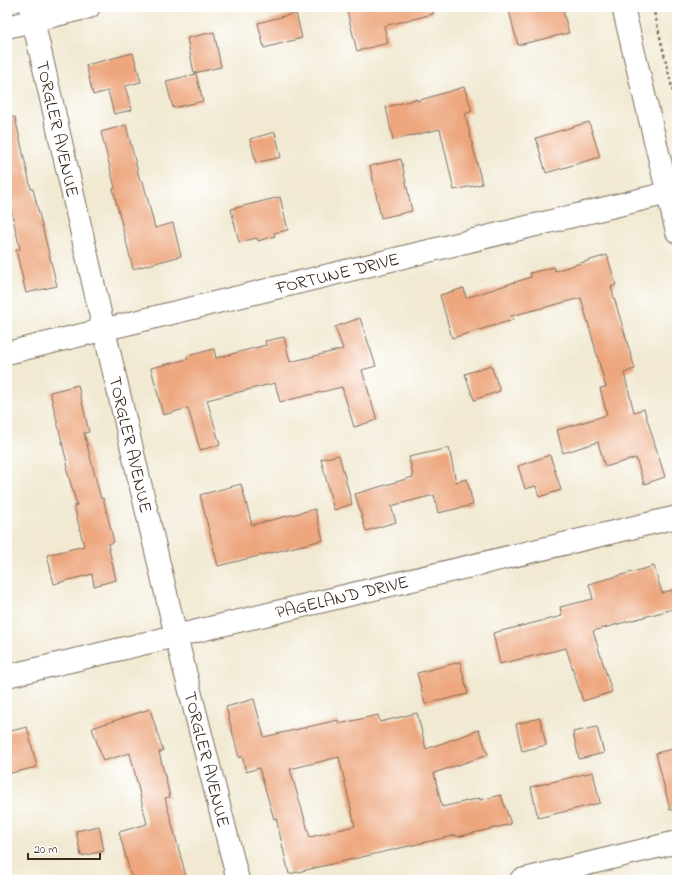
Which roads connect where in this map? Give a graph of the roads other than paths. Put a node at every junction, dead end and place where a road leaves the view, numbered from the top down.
1 (89, 7) edge
2 (623, 7) edge
3 (31, 14) edge
4 (7, 27) edge
5 (668, 193) junction
6 (677, 232) edge
7 (104, 330) junction
8 (7, 353) edge
9 (677, 517) edge
10 (176, 636) junction
11 (7, 676) edge
12 (677, 842) edge
13 (238, 880) edge
14 (521, 880) edge

1 - 3 street
2 - 5 street
3 - 4 street
3 - 7 street, TORGLER AVENUE
5 - 6 street
5 - 7 street, FORTUNE DRIVE
7 - 8 street, FORTUNE DRIVE
7 - 10 street, TORGLER AVENUE
9 - 10 street, PAGELAND DRIVE
10 - 11 street, PAGELAND DRIVE
10 - 13 street, TORGLER AVENUE
12 - 14 street

